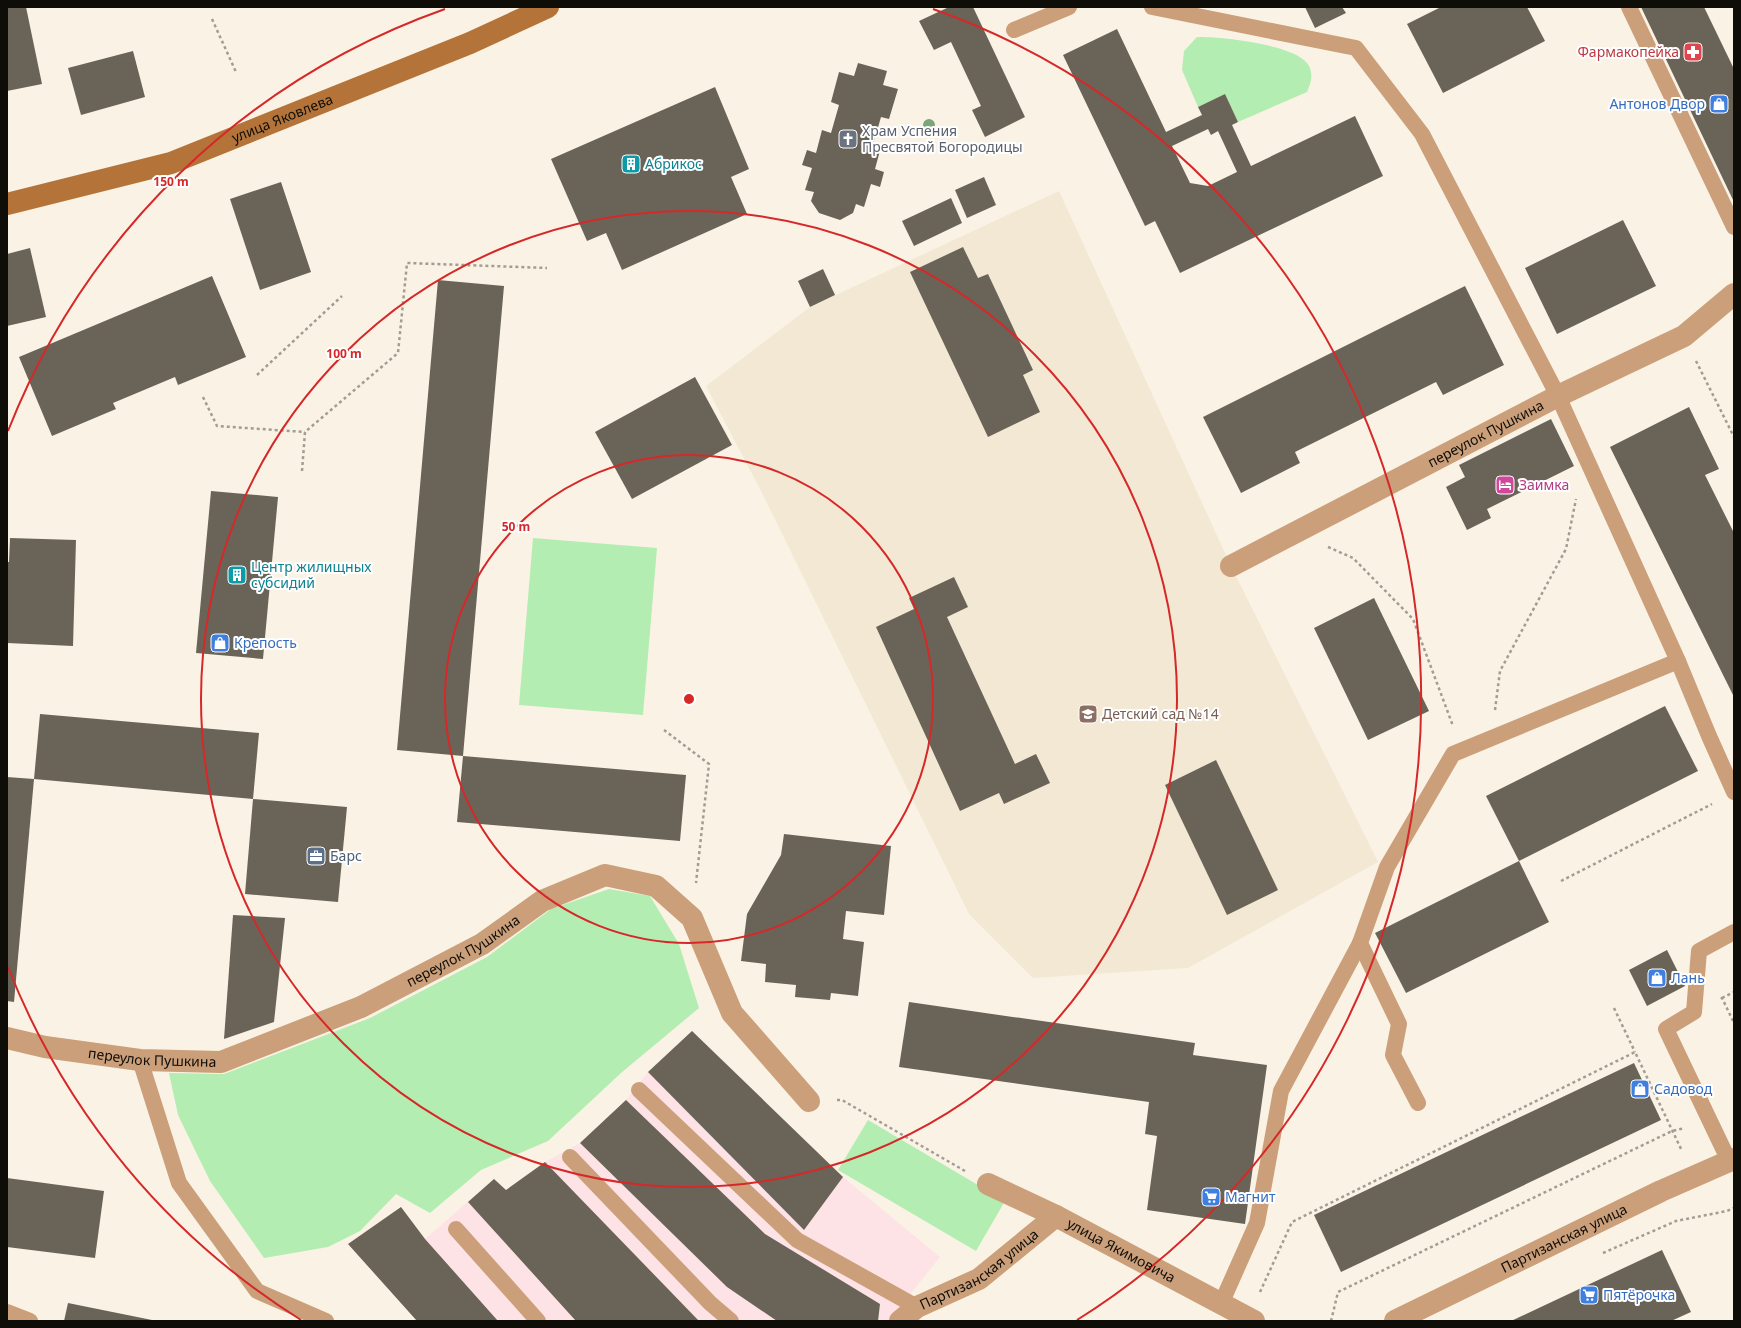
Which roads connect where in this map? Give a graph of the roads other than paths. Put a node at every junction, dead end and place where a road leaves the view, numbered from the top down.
1 (548, 7) edge
2 (1069, 7) edge
3 (1152, 7) edge
4 (1629, 7) edge
5 (1014, 30) dead end
6 (7, 204) edge
7 (1734, 227) edge
8 (1734, 294) edge
9 (1558, 396) junction
10 (1231, 566) dead end
11 (1678, 660) junction
12 (1734, 792) edge
13 (1734, 932) edge
14 (1360, 943) junction
15 (7, 1038) edge
16 (140, 1060) junction
17 (639, 1090) dead end
18 (809, 1101) road end
19 (1418, 1103) dead end
20 (570, 1157) dead end
21 (1732, 1160) edge
22 (988, 1184) road end
23 (1056, 1216) junction
24 (456, 1229) dead end
25 (1221, 1304) junction
26 (917, 1307) junction
27 (7, 1312) edge
28 (1251, 1319) edge
29 (30, 1321) edge
30 (326, 1321) edge
31 (538, 1321) edge
32 (731, 1321) edge
33 (900, 1321) edge
34 (1395, 1321) edge

1 - 6 main road, улица Яковлева
2 - 5 lane
3 - 9 lane
4 - 7 lane
8 - 9 street, переулок Пушкина
9 - 10 street, переулок Пушкина
9 - 11 lane
11 - 12 lane
11 - 14 lane
13 - 21 lane
14 - 19 lane
14 - 25 lane
15 - 16 street, переулок Пушкина
16 - 18 street, переулок Пушкина
16 - 30 lane
17 - 26 lane
20 - 32 lane
21 - 34 street, Партизанская улица
22 - 23 street, улица Якимовича
23 - 25 street, улица Якимовича
23 - 26 street, Партизанская улица
24 - 31 lane
25 - 28 street, улица Якимовича
26 - 33 street, Партизанская улица
27 - 29 lane

